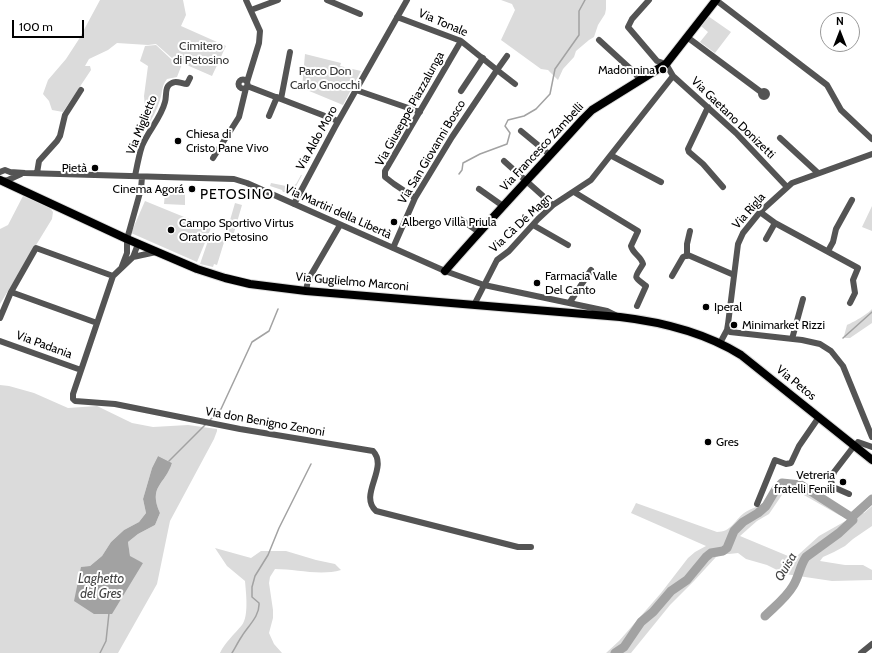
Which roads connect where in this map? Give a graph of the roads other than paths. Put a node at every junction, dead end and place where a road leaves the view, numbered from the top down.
1 (246, 0) edge
2 (278, 0) edge
3 (327, 0) edge
4 (406, 0) edge
5 (649, 0) edge
6 (716, 0) edge
7 (251, 10) junction
8 (360, 14) dead end
9 (397, 17) junction
10 (686, 37) junction
11 (599, 40) dead end
12 (461, 41) junction
13 (290, 52) dead end
14 (507, 56) dead end
15 (483, 58) junction
16 (666, 64) junction
17 (497, 70) junction
18 (673, 76) junction
19 (190, 78) dead end
20 (640, 80) junction
21 (246, 84) junction
22 (515, 84) dead end
23 (81, 90) dead end
24 (356, 90) junction
25 (461, 90) dead end
26 (761, 92) dead end
27 (279, 98) junction
28 (708, 107) junction
29 (420, 112) junction
30 (270, 116) dead end
31 (338, 121) junction
32 (521, 131) dead end
33 (780, 138) dead end
34 (872, 139) edge
35 (872, 154) edge
36 (550, 155) junction
37 (612, 156) junction
38 (213, 158) dead end
39 (504, 160) dead end
40 (0, 172) edge
41 (25, 173) junction
42 (818, 173) junction
43 (38, 174) junction
44 (138, 176) junction
45 (0, 180) edge
46 (526, 182) junction
47 (661, 182) dead end
48 (723, 187) dead end
49 (787, 187) junction
50 (19, 189) junction
51 (479, 189) dead end
52 (574, 192) junction
53 (415, 198) junction
54 (852, 200) dead end
55 (294, 204) junction
56 (553, 205) junction
57 (503, 206) junction
58 (760, 212) junction
59 (460, 219) dead end
60 (775, 223) junction
61 (340, 225) junction
62 (533, 225) junction
63 (690, 231) dead end
64 (479, 232) junction
65 (127, 239) junction
66 (766, 239) dead end
67 (138, 244) junction
68 (568, 245) dead end
69 (393, 248) junction
70 (828, 251) junction
71 (156, 252) junction
72 (127, 253) junction
73 (687, 256) junction
74 (133, 257) junction
75 (122, 267) junction
76 (591, 270) dead end
77 (445, 271) junction
78 (734, 275) junction
79 (114, 276) junction
80 (672, 276) dead end
81 (484, 285) junction
82 (306, 291) junction
83 (11, 292) junction
84 (804, 299) dead end
85 (570, 302) junction
86 (850, 303) dead end
87 (474, 305) junction
88 (588, 306) junction
89 (637, 306) dead end
90 (595, 315) junction
91 (620, 317) junction
92 (0, 318) edge
93 (97, 323) junction
94 (727, 330) junction
95 (792, 338) junction
96 (0, 341) edge
97 (720, 343) junction
98 (81, 370) junction
99 (819, 417) junction
100 (872, 437) edge
101 (856, 444) junction
102 (872, 447) edge
103 (872, 460) edge
104 (849, 494) dead end
105 (757, 504) dead end
106 (531, 547) dead end
107 (872, 644) edge
108 (861, 653) edge

1 - 7 street
2 - 7 street
3 - 8 street
4 - 9 street, Via Aldo Moro
5 - 16 street
6 - 10 main road, Via Francesco Zambelli
6 - 34 street
7 - 21 street
9 - 12 street, Via Tonale
9 - 24 street, Via Aldo Moro
10 - 16 main road, Via Francesco Zambelli
10 - 26 street
11 - 20 street
12 - 15 street, Via Tonale
12 - 29 street, Via Giuseppe Piazzalunga
13 - 27 street
14 - 17 street, Via San Giovanni Bosco
15 - 17 street, Via Tonale
15 - 25 street
16 - 18 street, Via Gaetano Donizetti
16 - 20 main road, Via Francesco Zambelli
17 - 22 street
17 - 53 street, Via San Giovanni Bosco
18 - 28 street, Via Gaetano Donizetti
18 - 37 street, Via Cà Dé Magn
19 - 44 street, Via Miglietto
20 - 36 main road, Via Francesco Zambelli
21 - 27 street
21 - 38 street
23 - 43 street
24 - 29 street
24 - 31 street, Via Aldo Moro
27 - 30 street
27 - 31 street
28 - 48 street
28 - 49 street, Via Gaetano Donizetti
29 - 53 street, Via Giuseppe Piazzalunga
31 - 55 street, Via Aldo Moro
32 - 36 street
33 - 42 street
35 - 42 street, Via Rigla
36 - 46 main road, Via Francesco Zambelli
37 - 47 street
37 - 52 street, Via Cà Dé Magn
39 - 46 street
40 - 41 street, Via Martiri della Libertà
41 - 43 street, Via Martiri della Libertà
41 - 45 street, Via Martiri della Libertà
41 - 50 street
42 - 49 street, Via Rigla
43 - 44 street, Via Martiri della Libertà
44 - 55 street, Via Martiri della Libertà
44 - 65 street, Via don Benigno Zenoni
45 - 50 main road, Via Guglielmo Marconi
46 - 56 street
46 - 57 main road, Via Francesco Zambelli
49 - 58 street, Via Rigla
50 - 65 main road, Via Guglielmo Marconi
51 - 57 street
52 - 56 street, Via Cà Dé Magn
52 - 89 street
53 - 69 street, Via San Giovanni Bosco
54 - 70 street
55 - 61 street, Via Martiri della Libertà
56 - 62 street, Via Cà Dé Magn
57 - 64 main road, Via Francesco Zambelli
58 - 60 street
58 - 78 street, Via Rigla
59 - 64 street
60 - 66 street
60 - 70 street
61 - 69 street, Via Martiri della Libertà
61 - 82 street
62 - 68 street
62 - 81 street, Via Cà Dé Magn
63 - 73 street
64 - 77 main road, Via Francesco Zambelli
65 - 67 main road, Via Guglielmo Marconi
65 - 72 street, Via don Benigno Zenoni
67 - 71 main road, Via Guglielmo Marconi
67 - 72 street
67 - 74 street, Via don Benigno Zenoni
69 - 77 street, Via Martiri della Libertà
70 - 86 street
71 - 74 street
71 - 82 main road, Via Guglielmo Marconi
72 - 75 street, Via don Benigno Zenoni
73 - 78 street
73 - 80 street
74 - 75 street, Via don Benigno Zenoni
75 - 79 street, Via don Benigno Zenoni
76 - 85 street
77 - 81 street, Via Martiri della Libertà
78 - 94 street, Via Rigla
79 - 83 street
79 - 93 street, Via don Benigno Zenoni
81 - 85 street, Via Martiri della Libertà
81 - 87 street, Via Cà Dé Magn
82 - 87 main road, Via Guglielmo Marconi
83 - 92 street
83 - 93 street
84 - 95 street
85 - 88 street, Via Martiri della Libertà
87 - 90 main road, Via Guglielmo Marconi
88 - 90 street
88 - 91 street, Via Martiri della Libertà
90 - 91 main road, Via Guglielmo Marconi
91 - 97 main road, Via Guglielmo Marconi
93 - 98 street, Via don Benigno Zenoni
94 - 95 street
94 - 97 street, Via Rigla
95 - 100 street
96 - 98 street, Via Padania
97 - 99 main road, Via Petos
98 - 106 street, Via don Benigno Zenoni
99 - 101 main road, Via Petos
99 - 105 street
101 - 102 street
101 - 103 main road, Via Petos
101 - 104 street
107 - 108 street

